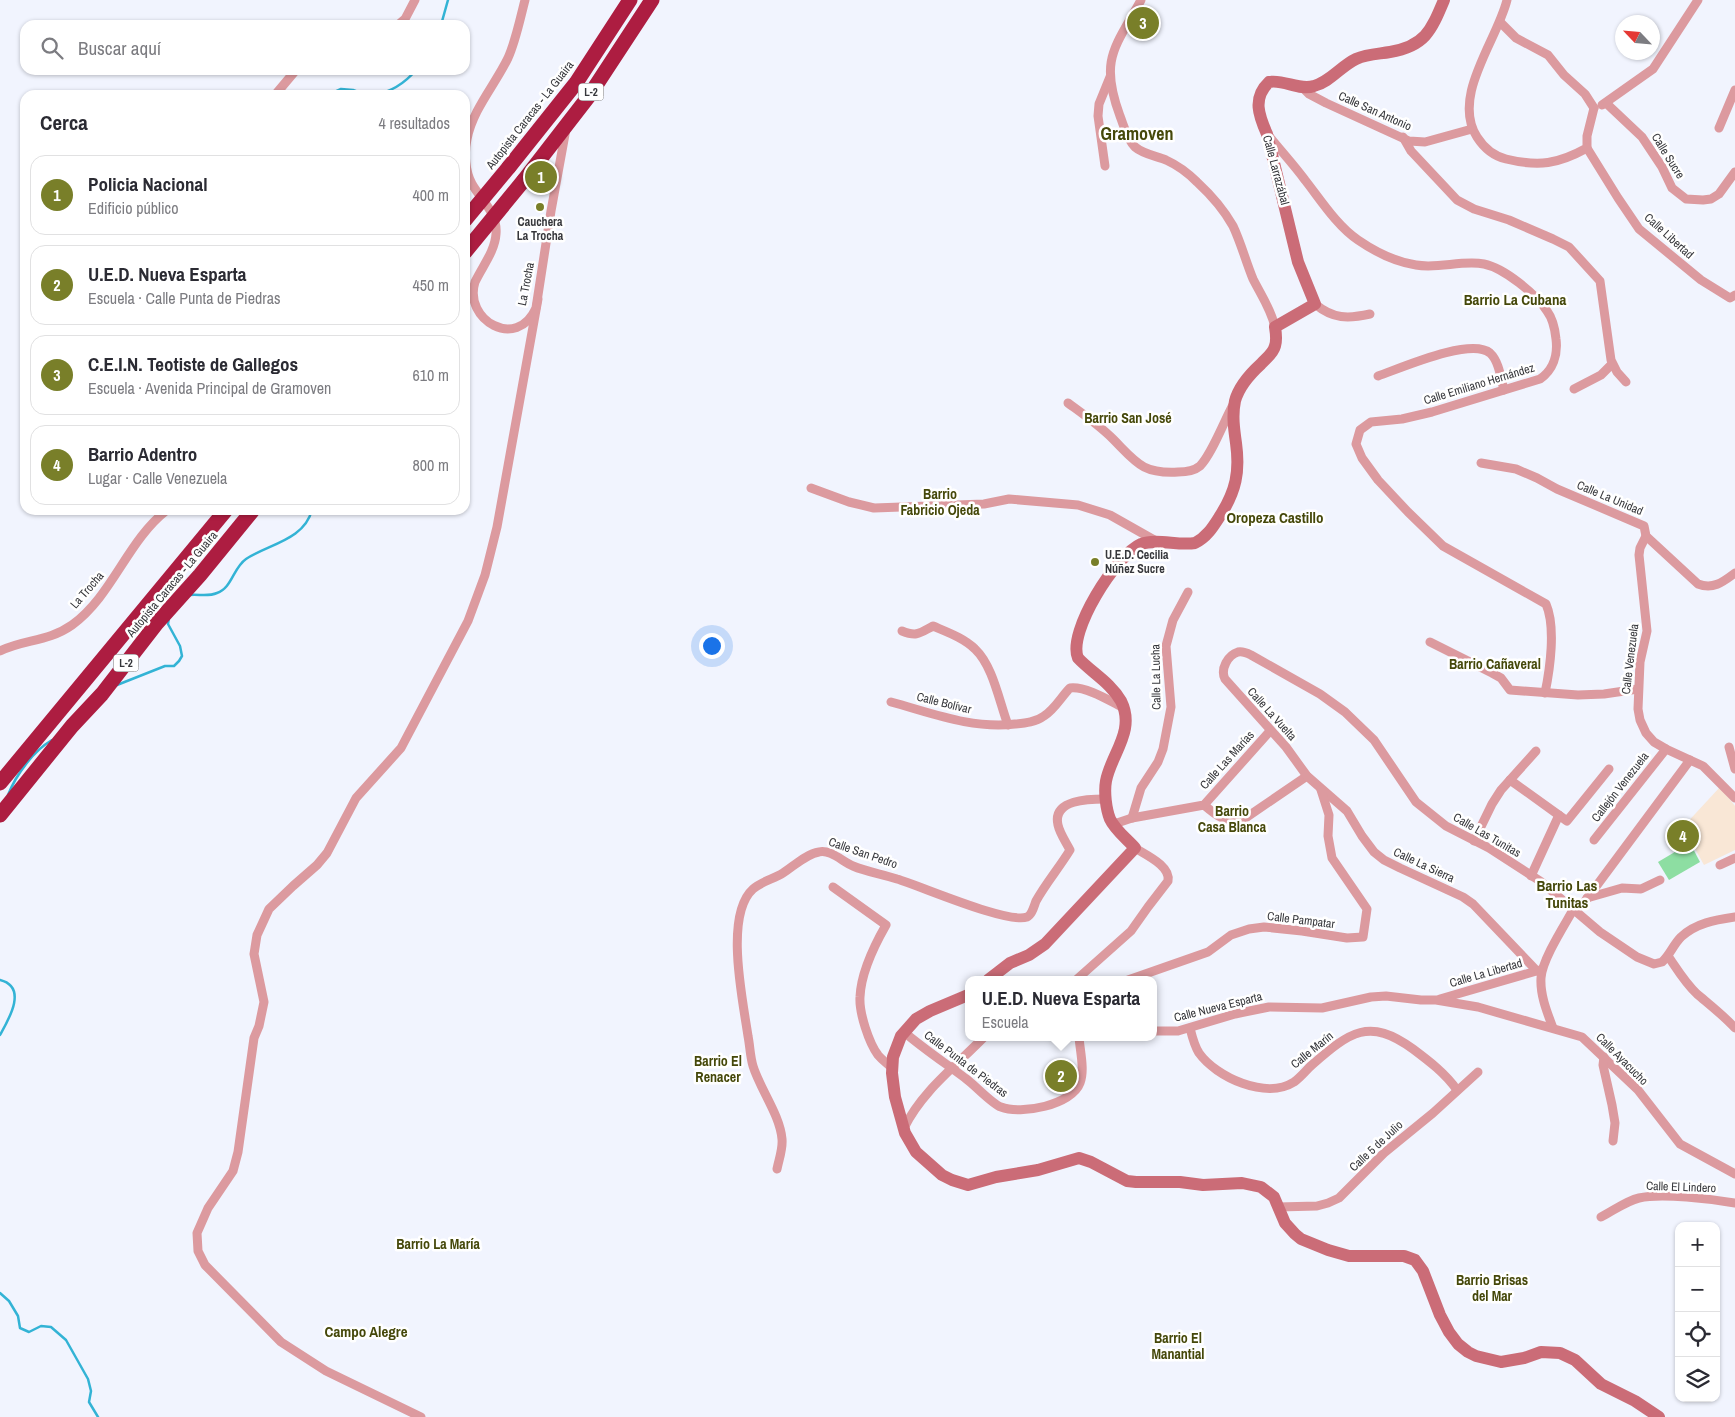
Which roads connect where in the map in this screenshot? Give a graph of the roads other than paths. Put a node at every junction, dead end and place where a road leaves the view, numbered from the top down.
1 (415, 0) edge
2 (526, 0) edge
3 (630, 0) edge
4 (652, 0) edge
5 (1141, 0) edge
6 (1444, 0) edge
7 (1507, 0) edge
8 (1698, 0) edge
9 (404, 20) edge
10 (1500, 22) junction
11 (292, 75) edge
12 (1110, 77) junction
13 (1302, 87) junction
14 (278, 90) edge
15 (1735, 90) edge
16 (1606, 103) junction
17 (1594, 108) junction
18 (566, 126) junction
19 (470, 128) edge
20 (1719, 128) dead end
21 (1472, 129) junction
22 (1267, 134) junction
23 (1403, 137) junction
24 (1587, 148) junction
25 (1105, 166) dead end
26 (1735, 172) edge
27 (470, 179) edge
28 (470, 214) edge
29 (470, 246) edge
30 (1735, 295) edge
31 (538, 299) junction
32 (1315, 304) junction
33 (1370, 314) dead end
34 (1275, 327) junction
35 (1612, 364) junction
36 (1378, 376) dead end
37 (1626, 382) dead end
38 (1504, 390) junction
39 (1574, 390) dead end
40 (1235, 400) junction
41 (1068, 403) dead end
42 (1481, 463) dead end
43 (811, 488) dead end
44 (162, 515) edge
45 (222, 515) edge
46 (249, 515) edge
47 (1646, 536) junction
48 (1158, 543) junction
49 (1735, 573) edge
50 (1188, 592) dead end
51 (902, 631) dead end
52 (1430, 642) dead end
53 (0, 651) edge
54 (1223, 667) joint
55 (1638, 689) junction
56 (1545, 693) junction
57 (891, 702) dead end
58 (1124, 708) junction
59 (1008, 725) junction
60 (1270, 731) junction
61 (1729, 747) dead end
62 (1666, 749) junction
63 (1536, 751) dead end
64 (1690, 760) junction
65 (1735, 769) edge
66 (1609, 770) dead end
67 (1306, 776) junction
68 (1510, 780) junction
69 (0, 783) edge
70 (1321, 790) junction
71 (1106, 798) junction
72 (1735, 798) edge
73 (1204, 805) junction
74 (0, 815) edge
75 (1559, 815) junction
76 (1132, 818) junction
77 (1114, 824) junction
78 (1594, 840) dead end
79 (1474, 841) junction
80 (1135, 848) junction
81 (1735, 858) edge
82 (1735, 862) edge
83 (1531, 876) junction
84 (1660, 880) dead end
85 (833, 887) dead end
86 (1588, 898) junction
87 (1574, 910) junction
88 (1735, 917) edge
89 (1668, 956) junction
90 (1540, 970) junction
91 (993, 976) edge
92 (1080, 976) edge
93 (1139, 976) edge
94 (965, 996) edge
95 (1436, 1000) junction
96 (1190, 1028) junction
97 (1553, 1028) junction
98 (1735, 1028) edge
99 (1157, 1031) edge
100 (904, 1032) junction
101 (980, 1041) edge
102 (1079, 1041) edge
103 (1604, 1056) junction
104 (892, 1068) junction
105 (951, 1069) junction
106 (1478, 1072) dead end
107 (1457, 1090) junction
108 (904, 1128) junction
109 (1613, 1140) dead end
110 (777, 1169) dead end
111 (1735, 1174) edge
112 (1735, 1203) edge
113 (1278, 1207) junction
114 (1601, 1218) dead end
115 (410, 1414) edge
116 (421, 1417) edge
117 (1660, 1417) edge

1 - 9 street
2 - 19 street, La Trocha
3 - 28 highway, Autopista Caracas - La Guaira / L-2, bridge
4 - 18 highway, L-2
5 - 12 street
6 - 13 street
7 - 10 street
8 - 16 street
10 - 17 street
10 - 21 street
11 - 14 street
12 - 25 street
12 - 34 street
13 - 22 street, Calle Larrazábal
13 - 23 street, Calle San Antonio
15 - 20 street
16 - 17 street
16 - 26 street, Calle Sucre
17 - 24 street
18 - 29 highway, L-2, bridge
18 - 31 street, La Trocha
21 - 23 street, Calle San Antonio
21 - 24 street
22 - 32 street, Calle Larrazábal
22 - 38 street, Calle Emiliano Hernández
23 - 35 street
24 - 30 street, Calle Libertad
27 - 31 street, La Trocha
31 - 115 street
32 - 33 street
32 - 34 street
34 - 40 street
35 - 37 street
35 - 39 street
36 - 38 street
38 - 56 street, Calle Emiliano Hernández
40 - 41 street
40 - 48 street
42 - 47 street, Calle La Unidad
43 - 48 street
44 - 53 street, La Trocha
45 - 69 highway, Autopista Caracas - La Guaira / L-2
46 - 74 highway, Autopista Caracas - La Guaira / L-2
47 - 49 street, Calle La Unidad
47 - 55 street, Calle Venezuela
48 - 58 street
50 - 76 street, Calle La Lucha
51 - 59 street
52 - 56 street
54 - 60 street, Calle La Vuelta
54 - 79 street, Calle Las Tunitas
55 - 56 street
55 - 62 street, Calle Venezuela
57 - 59 street, Calle Bolívar
58 - 59 street, Calle Bolívar
58 - 71 street
60 - 67 street, Calle La Vuelta
60 - 73 street, Calle Las Marías
61 - 65 street
62 - 64 street, Calle Venezuela
62 - 78 street, Callejón Venezuela
63 - 68 street
64 - 72 street, Calle Venezuela
64 - 86 street
66 - 75 street
67 - 70 street, Calle La Sierra
67 - 73 street
68 - 75 street
68 - 79 street
70 - 90 street, Calle La Sierra
70 - 93 street, Calle Pampatar
71 - 77 street
71 - 110 street, Calle San Pedro
73 - 76 street, Calle Las Marías
75 - 83 street
76 - 77 street, Calle Las Marías
77 - 80 street
79 - 83 street, Calle Las Tunitas
80 - 91 street
80 - 92 street
81 - 82 street
83 - 87 street, Calle Las Tunitas
84 - 86 street
85 - 104 street
86 - 87 street
87 - 89 street, Calle Las Tunitas
87 - 90 street
88 - 89 street
89 - 98 street
90 - 95 street, Calle La Libertad
90 - 97 street
94 - 100 street
95 - 96 street, Calle Nueva Esparta
95 - 97 street, Calle Ayacucho
96 - 99 street, Calle Nueva Esparta
96 - 107 street, Calle Marín
97 - 103 street, Calle Ayacucho
100 - 104 street
100 - 105 street, Calle Punta de Piedras
101 - 105 street
102 - 105 street, Calle Punta de Piedras
103 - 109 street
103 - 111 street, Calle Ayacucho
104 - 108 street
105 - 108 street
106 - 107 street, Calle 5 de Julio
107 - 113 street, Calle 5 de Julio
108 - 113 street
112 - 114 street, Calle El Lindero
113 - 117 street
115 - 116 street

